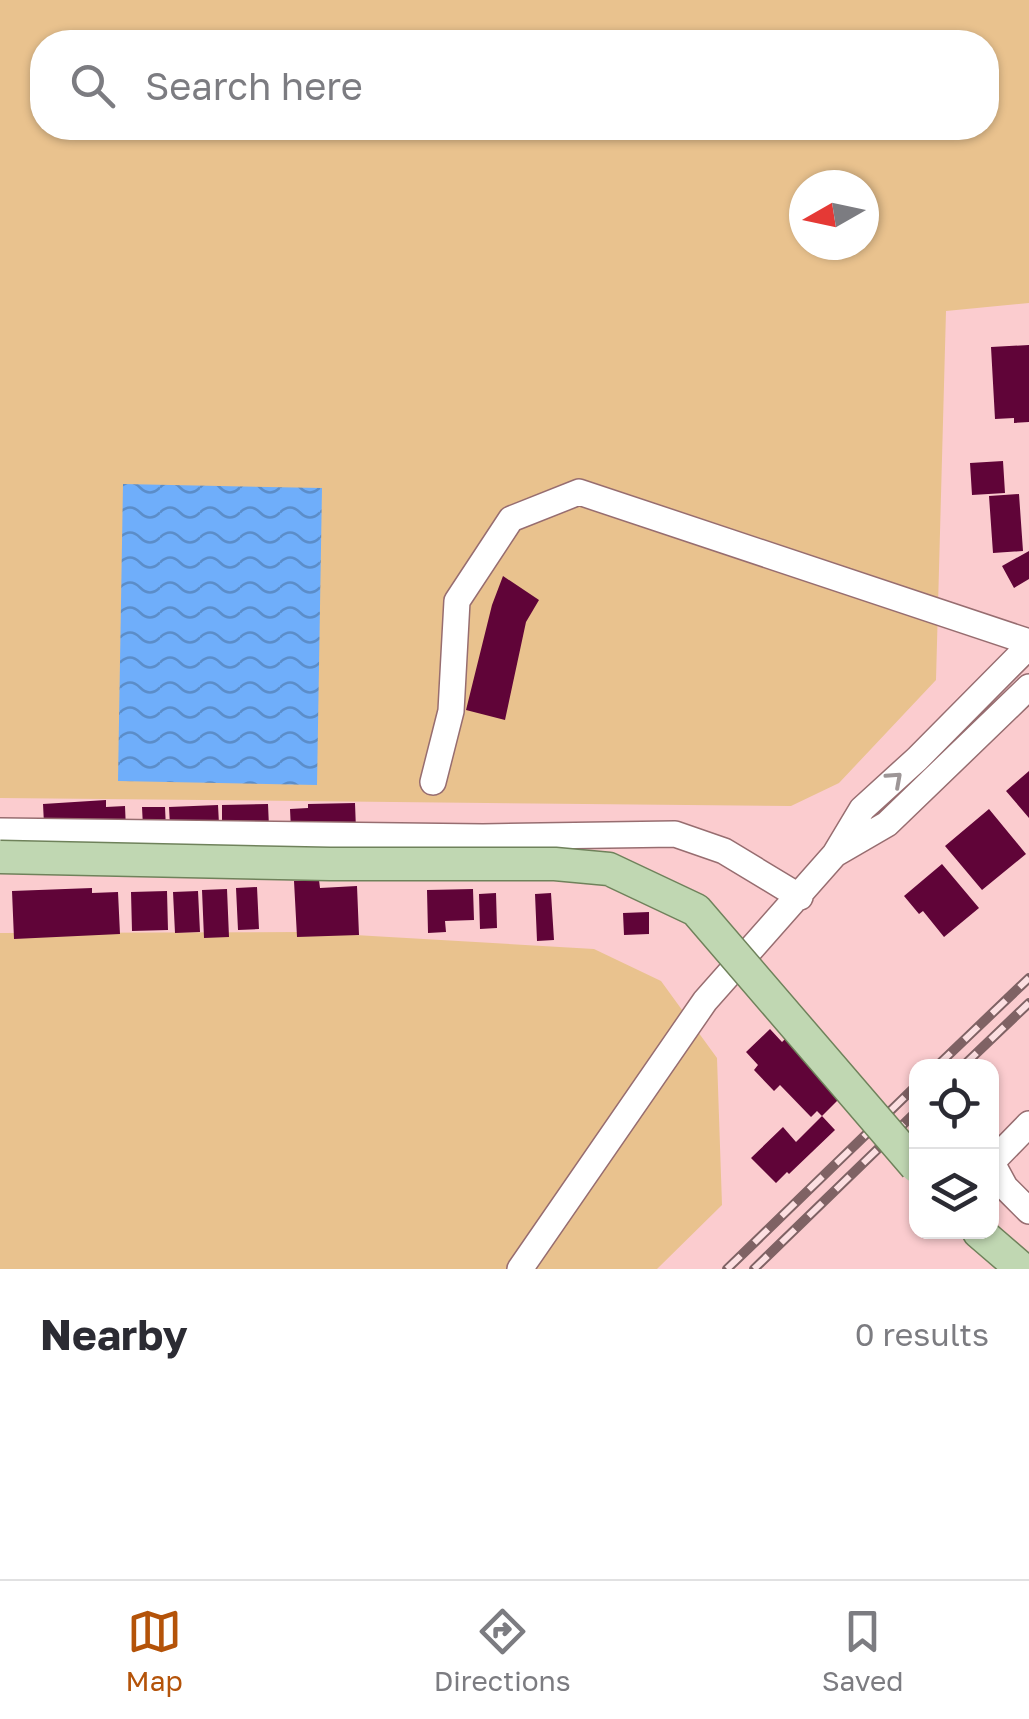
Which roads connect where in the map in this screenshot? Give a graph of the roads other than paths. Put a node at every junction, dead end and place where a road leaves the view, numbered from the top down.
1 (1029, 644) edge
2 (1029, 687) edge
3 (433, 782) dead end
4 (0, 831) edge
5 (835, 854) junction
6 (0, 857) edge
7 (800, 897) junction
8 (1029, 1124) edge
9 (999, 1155) edge
10 (909, 1158) edge
11 (999, 1176) edge
12 (1029, 1211) edge
13 (988, 1239) edge
14 (520, 1269) edge
15 (1022, 1269) edge

1 - 3 street
5 -> 1 street
2 - 5 street
4 - 7 street
5 - 7 street
6 - 10 main road, bridge
7 - 14 street
8 - 9 street
11 - 12 street
13 - 15 main road

